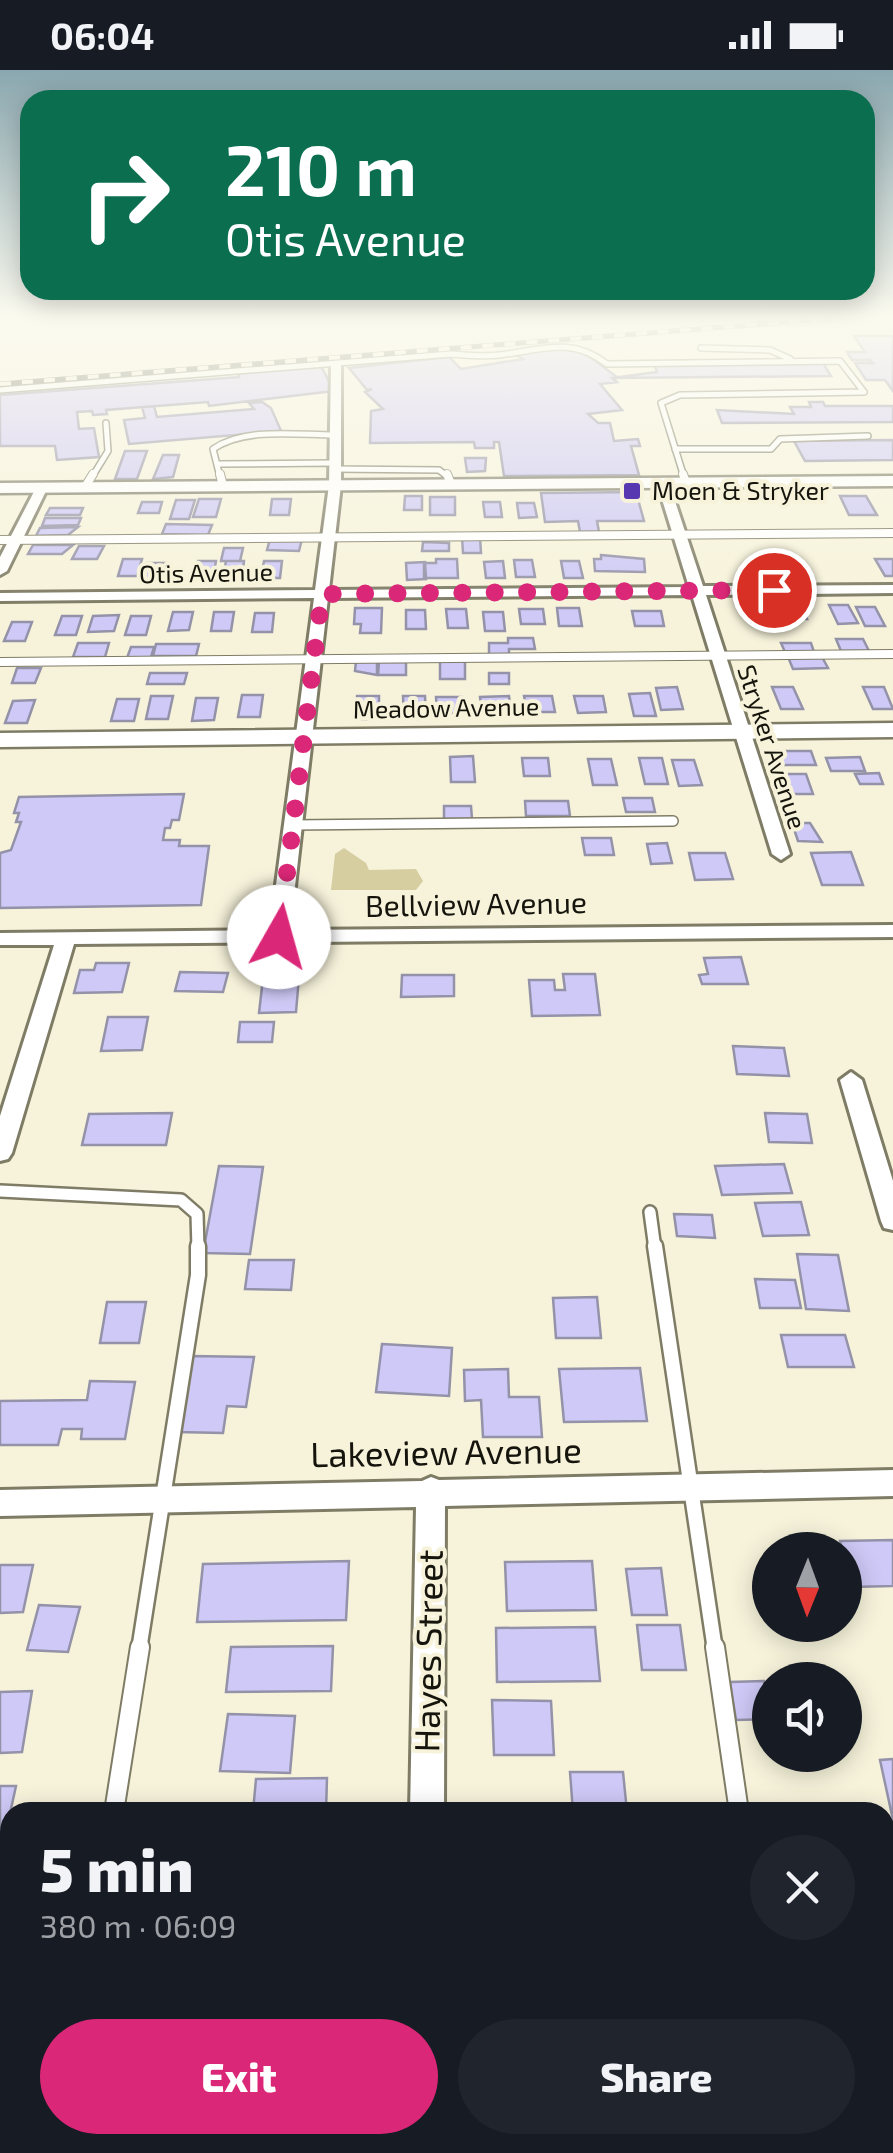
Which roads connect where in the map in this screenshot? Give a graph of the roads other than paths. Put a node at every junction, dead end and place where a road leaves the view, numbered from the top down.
1 (335, 413) edge
2 (665, 413) edge
3 (106, 423) dead end
4 (334, 435) junction
5 (868, 436) dead end
6 (675, 449) junction
7 (217, 464) junction
8 (334, 473) junction
9 (893, 482) edge
10 (663, 483) junction
11 (686, 483) junction
12 (223, 486) junction
13 (42, 487) junction
14 (85, 487) junction
15 (0, 488) edge
16 (893, 533) edge
17 (679, 534) junction
18 (329, 537) junction
19 (8, 540) edge
20 (0, 570) edge
21 (893, 589) edge
22 (696, 590) junction
23 (322, 594) junction
24 (0, 598) edge
25 (893, 654) edge
26 (717, 655) junction
27 (314, 660) junction
28 (0, 662) edge
29 (893, 730) edge
30 (739, 732) junction
31 (305, 736) junction
32 (0, 740) edge
33 (673, 821) dead end
34 (293, 825) junction
35 (781, 854) dead end
36 (893, 931) edge
37 (279, 937) junction
38 (66, 939) junction
39 (0, 940) edge
40 (850, 1080) dead end
41 (0, 1153) edge
42 (0, 1191) edge
43 (650, 1212) dead end
44 (893, 1221) edge
45 (893, 1483) edge
46 (693, 1486) junction
47 (431, 1490) junction
48 (163, 1498) junction
49 (0, 1503) edge
50 (116, 1802) edge
51 (427, 1802) edge
52 (738, 1802) edge

1 - 4 street
2 - 6 lane
3 - 14 lane
4 - 7 lane
4 - 8 street
5 - 6 lane
6 - 11 lane
7 - 8 lane
7 - 12 lane
8 - 10 street
8 - 12 street
8 - 18 street
9 - 11 street
10 - 11 street
10 - 17 street, Stryker Avenue
12 - 14 street
13 - 14 street
13 - 15 street
13 - 19 street
16 - 17 lane
17 - 18 lane
17 - 22 street, Stryker Avenue
18 - 19 lane
18 - 23 street
19 - 20 street
21 - 22 street, Otis Avenue
22 - 23 street, Otis Avenue
22 - 26 street, Stryker Avenue
23 - 24 street, Otis Avenue
23 - 27 street
25 - 26 lane
26 - 27 lane
26 - 30 street, Stryker Avenue
27 - 28 lane
27 - 31 street
29 - 30 street, Meadow Avenue
30 - 31 street, Meadow Avenue
30 - 35 street, Stryker Avenue
31 - 32 street, Meadow Avenue
31 - 34 street
33 - 34 lane
34 - 37 street
36 - 37 street, Bellview Avenue
37 - 38 street, Bellview Avenue
38 - 39 street, Bellview Avenue
38 - 41 street
40 - 44 street
42 - 48 lane
43 - 46 lane
45 - 46 street, Lakeview Avenue
46 - 47 street, Lakeview Avenue
46 - 52 lane
47 - 48 street, Lakeview Avenue
47 - 51 street, Hayes Street
48 - 49 street, Lakeview Avenue
48 - 50 lane

